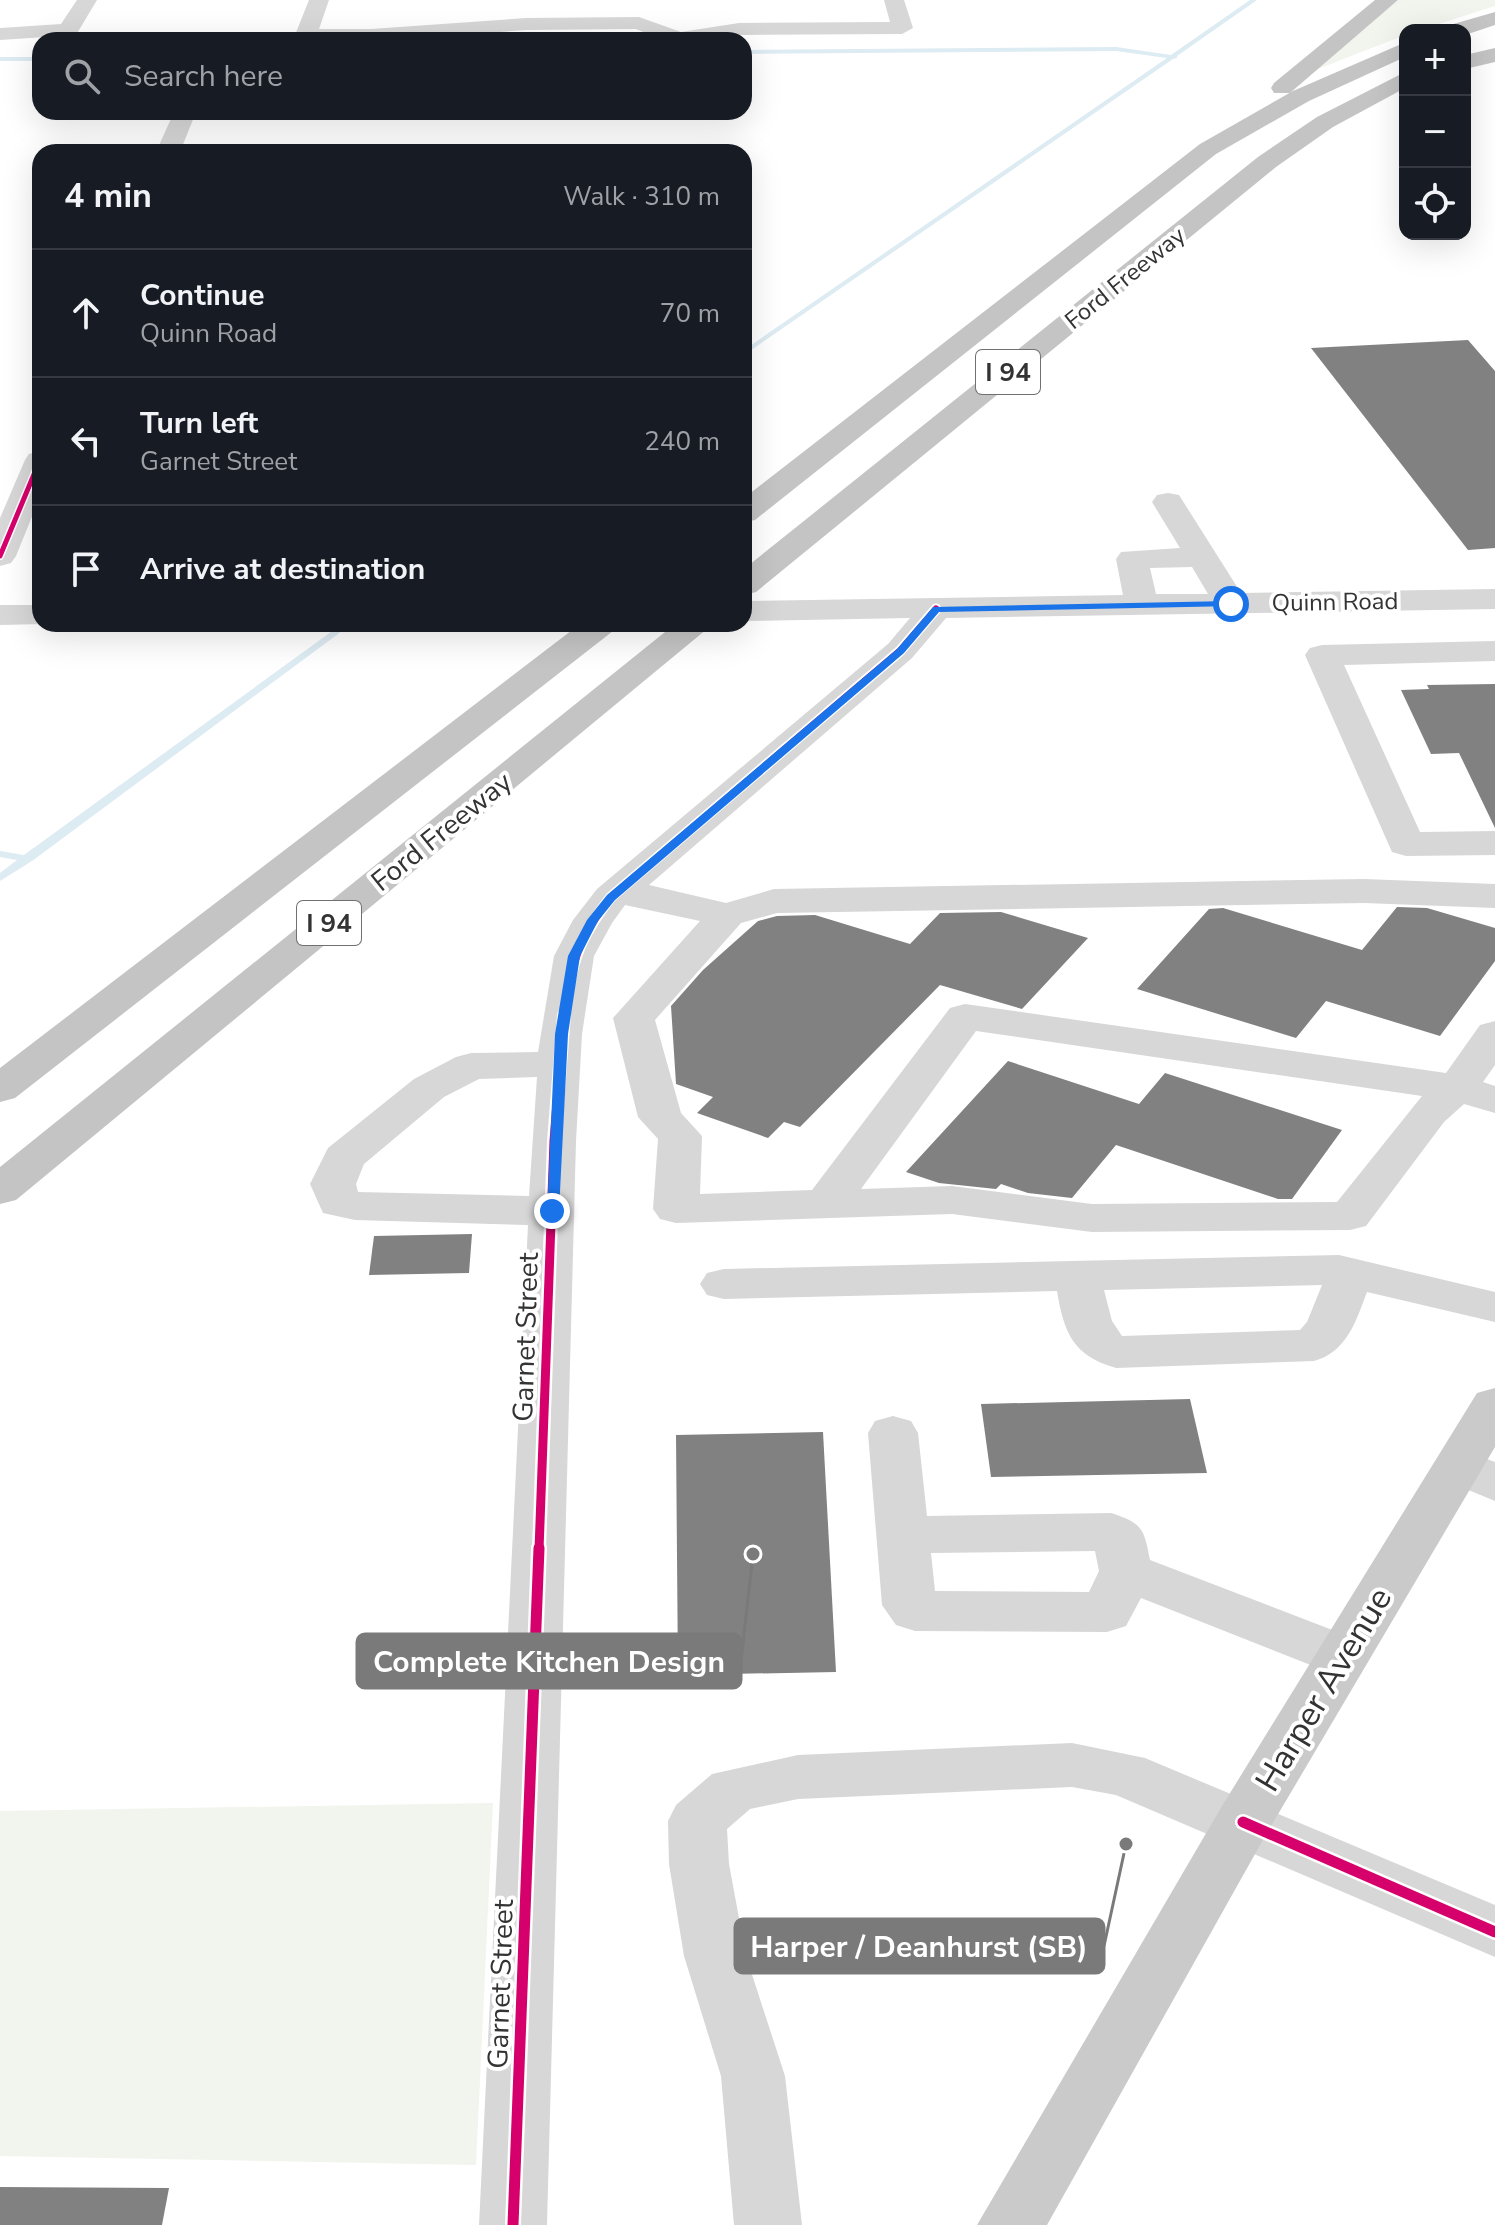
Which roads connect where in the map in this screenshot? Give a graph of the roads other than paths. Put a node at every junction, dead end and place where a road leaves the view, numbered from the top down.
1 (87, 0) edge
2 (319, 0) edge
3 (894, 0) edge
4 (1388, 0) edge
5 (375, 12) dead end
6 (1495, 18) edge
7 (1471, 26) edge
8 (32, 32) edge
9 (34, 32) edge
10 (307, 32) edge
11 (372, 32) edge
12 (413, 32) edge
13 (663, 32) edge
14 (722, 32) edge
15 (0, 34) edge
16 (1495, 42) edge
17 (1399, 52) edge
18 (1471, 52) edge
19 (1495, 55) edge
20 (1471, 61) edge
21 (1399, 82) edge
22 (182, 120) edge
23 (171, 144) edge
24 (1208, 149) junction
25 (32, 479) edge
26 (1168, 502) dead end
27 (752, 507) edge
28 (0, 556) edge
29 (1202, 557) junction
30 (752, 578) edge
31 (1483, 599) edge
32 (1231, 604) junction
33 (1142, 605) junction
34 (936, 609) junction
35 (752, 611) edge
36 (0, 615) edge
37 (32, 615) edge
38 (590, 632) edge
39 (686, 632) edge
40 (1495, 644) edge
41 (1495, 651) edge
42 (1495, 843) edge
43 (620, 890) junction
44 (1495, 896) edge
45 (727, 915) junction
46 (1495, 1034) edge
47 (559, 1064) junction
48 (0, 1089) edge
49 (1476, 1094) edge
50 (0, 1190) edge
51 (826, 1204) junction
52 (552, 1211) junction
53 (1352, 1271) junction
54 (1077, 1276) junction
55 (724, 1284) dead end
56 (1495, 1307) edge
57 (1495, 1405) edge
58 (893, 1433) dead end
59 (1477, 1475) edge
60 (902, 1535) junction
61 (1126, 1571) junction
62 (1341, 1656) junction
63 (1243, 1822) junction
64 (1495, 1932) edge
65 (513, 2225) edge
66 (768, 2225) edge
67 (1011, 2225) edge

1 - 9 street
2 - 10 street
3 - 14 street
4 - 24 highway
5 - 11 street
6 - 7 highway
8 - 15 street
12 - 13 street
16 - 18 highway
17 - 24 highway, Ford Freeway / I 94
19 - 20 highway
21 - 30 highway, Ford Freeway / I 94
22 - 23 street
24 - 27 highway, Ford Freeway / I 94
25 - 28 street
26 - 29 street
29 - 32 street
29 - 33 street
31 - 32 street, Quinn Road
31 - 40 street
32 - 33 street, Quinn Road
33 - 34 street, Quinn Road
34 - 35 street, Quinn Road
34 - 43 street, Garnet Street
36 - 37 street
38 - 48 highway, I 94
39 - 50 highway, Ford Freeway / I 94
41 - 42 street
43 - 45 street
43 - 47 street, Garnet Street
44 - 45 street
45 - 51 street
46 - 49 street
47 - 52 street, Garnet Street
47 - 52 street
49 - 51 street
49 - 51 street
52 - 65 street, Garnet Street
53 - 54 street
53 - 54 street
53 - 56 street
54 - 55 street
57 - 59 main road, Harper Avenue
58 - 60 street
59 - 62 main road, Harper Avenue
60 - 61 street
60 - 61 street
61 - 62 street
62 - 63 main road, Harper Avenue
63 - 64 street
63 - 66 street
63 - 67 main road, Harper Avenue

